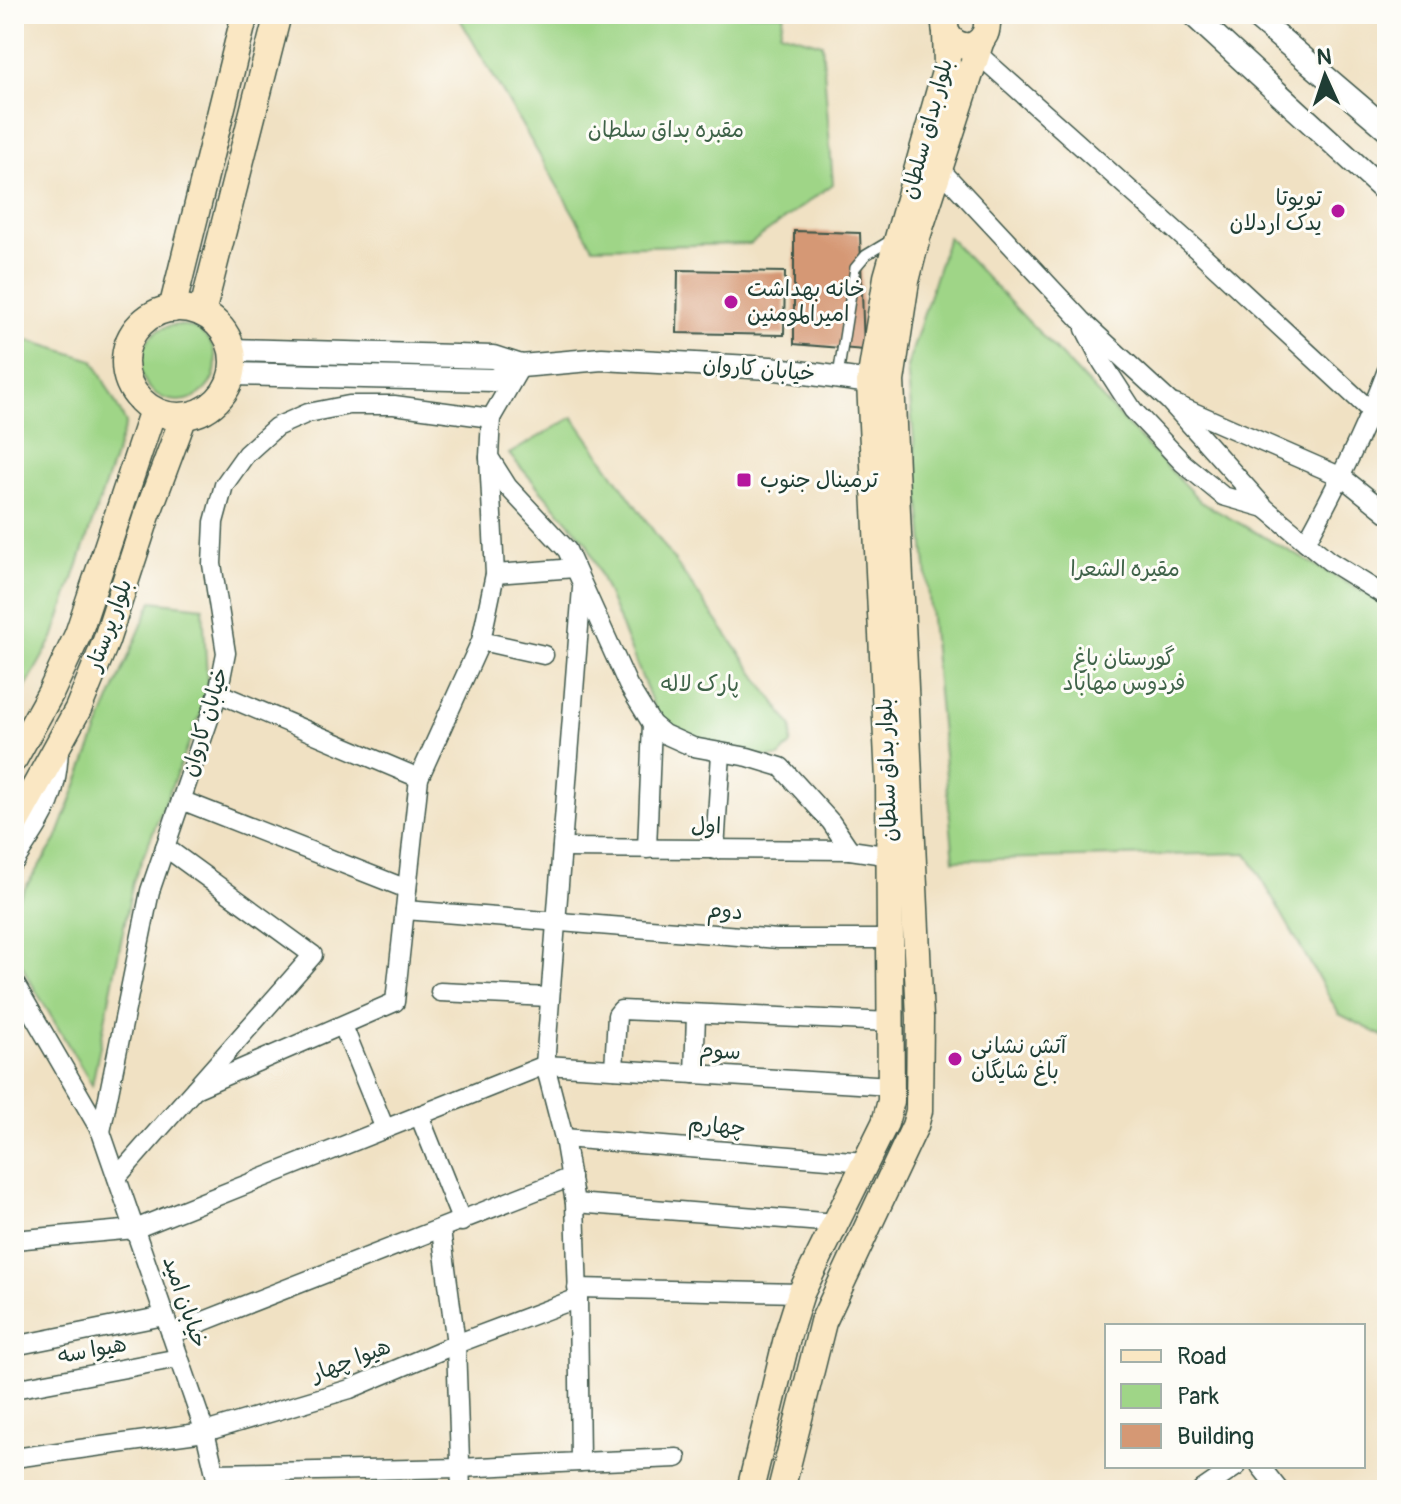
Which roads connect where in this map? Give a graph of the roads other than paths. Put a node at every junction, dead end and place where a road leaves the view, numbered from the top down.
1 (245, 14) edge
2 (278, 14) edge
3 (1192, 14) edge
4 (1252, 14) edge
5 (944, 22) edge
6 (983, 28) edge
7 (1387, 129) edge
8 (939, 168) junction
9 (1387, 193) edge
10 (898, 236) junction
11 (172, 309) junction
12 (202, 313) junction
13 (1081, 320) junction
14 (232, 362) junction
15 (521, 366) junction
16 (1387, 370) edge
17 (838, 376) junction
18 (870, 382) junction
19 (1169, 401) junction
20 (153, 410) junction
21 (1372, 412) junction
22 (184, 416) junction
23 (491, 418) junction
24 (1387, 429) edge
25 (489, 457) junction
26 (1342, 477) junction
27 (1265, 508) junction
28 (1387, 513) edge
29 (1306, 542) junction
30 (575, 568) junction
31 (495, 574) junction
32 (582, 588) junction
33 (1387, 597) edge
34 (481, 641) junction
35 (544, 655) dead end
36 (218, 693) junction
37 (652, 724) junction
38 (57, 748) junction
39 (721, 753) junction
40 (14, 759) edge
41 (419, 778) junction
42 (181, 800) junction
43 (14, 825) edge
44 (165, 847) junction
45 (562, 848) junction
46 (647, 849) junction
47 (715, 850) junction
48 (850, 850) junction
49 (891, 856) junction
50 (14, 859) edge
51 (407, 889) junction
52 (405, 910) junction
53 (556, 923) junction
54 (892, 939) junction
55 (14, 982) edge
56 (440, 992) dead end
57 (550, 997) junction
58 (919, 1002) junction
59 (696, 1015) junction
60 (891, 1022) junction
61 (343, 1026) junction
62 (920, 1040) junction
63 (545, 1065) junction
64 (614, 1069) junction
65 (694, 1074) junction
66 (891, 1086) junction
67 (195, 1089) junction
68 (419, 1115) junction
69 (385, 1129) junction
70 (101, 1132) junction
71 (564, 1138) junction
72 (865, 1162) junction
73 (117, 1177) junction
74 (571, 1177) junction
75 (575, 1203) junction
76 (462, 1222) junction
77 (836, 1223) junction
78 (135, 1229) junction
79 (441, 1230) junction
80 (14, 1240) edge
81 (578, 1293) junction
82 (801, 1293) junction
83 (164, 1316) junction
84 (171, 1334) junction
85 (456, 1344) junction
86 (14, 1346) edge
87 (179, 1358) junction
88 (14, 1389) edge
89 (205, 1432) junction
90 (14, 1458) edge
91 (677, 1458) dead end
92 (580, 1462) junction
93 (460, 1468) junction
94 (1234, 1468) edge
95 (1262, 1468) edge
96 (217, 1482) edge
97 (461, 1490) edge
98 (750, 1490) edge
99 (781, 1490) edge
100 (1202, 1490) edge
101 (1279, 1490) edge

1 - 11 main road
2 - 12 main road
3 - 9 street
4 - 7 street
5 - 6 main road
5 - 10 main road, بلوار بداق سلطان
6 - 8 main road, بلوار بداق سلطان
6 - 21 street
8 - 13 street
8 - 58 main road, بلوار بداق سلطان
10 - 17 lane
10 - 18 main road, بلوار بداق سلطان
11 - 12 main road
11 - 20 main road
12 - 14 main road
13 - 19 street
13 - 27 street
14 - 15 street
14 - 22 main road
15 - 17 street, خیابان کاروان
15 - 23 street
16 - 21 street
17 - 18 street, خیابان کاروان
18 - 49 main road, بلوار بداق سلطان
19 - 26 street
19 - 27 street
20 - 22 main road
20 - 40 main road, بلوار پرستار
21 - 24 street
21 - 26 street
22 - 38 main road, بلوار پرستار
23 - 25 street
23 - 36 street, خیابان کاروان
25 - 30 street
25 - 31 street
26 - 28 street
26 - 29 street
27 - 29 street
29 - 33 street
30 - 31 street
30 - 32 street
31 - 34 street
32 - 37 street
32 - 45 street
34 - 35 street
34 - 41 street
36 - 41 street
36 - 42 street, خیابان کاروان
37 - 39 street
37 - 46 street
38 - 43 main road, بلوار پرستار
38 - 50 street
39 - 47 street
39 - 48 street
41 - 51 street
42 - 44 street, خیابان کاروان
42 - 51 street
44 - 67 street
44 - 70 street, خیابان کاروان
45 - 46 street, اول
45 - 53 street
46 - 47 street, اول
47 - 48 street, اول
48 - 49 street, اول
49 - 54 main road, بلوار بداق سلطان
51 - 52 street
52 - 53 street, دوم
52 - 61 street
53 - 54 street, دوم
53 - 57 street
54 - 60 main road, بلوار بداق سلطان
55 - 70 street, خیابان امید
56 - 57 street
57 - 63 street
58 - 60 main road
58 - 62 main road, بلوار بداق سلطان
59 - 60 street
59 - 64 street
59 - 65 street
60 - 62 main road
60 - 66 main road, بلوار بداق سلطان
61 - 67 street
61 - 69 street
62 - 99 main road, بلوار بداق سلطان
63 - 64 street, سوم
63 - 68 street
63 - 71 street
64 - 65 street, سوم
65 - 66 street, سوم
66 - 72 main road, بلوار بداق سلطان
67 - 73 street
68 - 69 street
68 - 76 street
69 - 78 street
70 - 73 street, خیابان امید
71 - 72 street, چهارم
71 - 74 street
72 - 77 main road, بلوار بداق سلطان
73 - 78 street, خیابان امید
74 - 75 street
74 - 76 street
75 - 77 street
75 - 81 street
76 - 79 street
77 - 82 main road, بلوار بداق سلطان
78 - 80 street
78 - 83 street, خیابان امید
79 - 84 street
79 - 85 street
81 - 82 street
81 - 85 street, هیوا چهار
81 - 92 street
82 - 98 main road, بلوار بداق سلطان
83 - 84 street, خیابان امید
83 - 86 street
84 - 87 street, خیابان امید
85 - 89 street, هیوا چهار
85 - 93 street
87 - 88 street, هیوا سه
87 - 89 street, خیابان امید
89 - 90 street, هیوا چهار
89 - 96 street, خیابان امید
91 - 92 street
92 - 93 street
93 - 96 street
93 - 97 street
94 - 100 street
95 - 101 street

